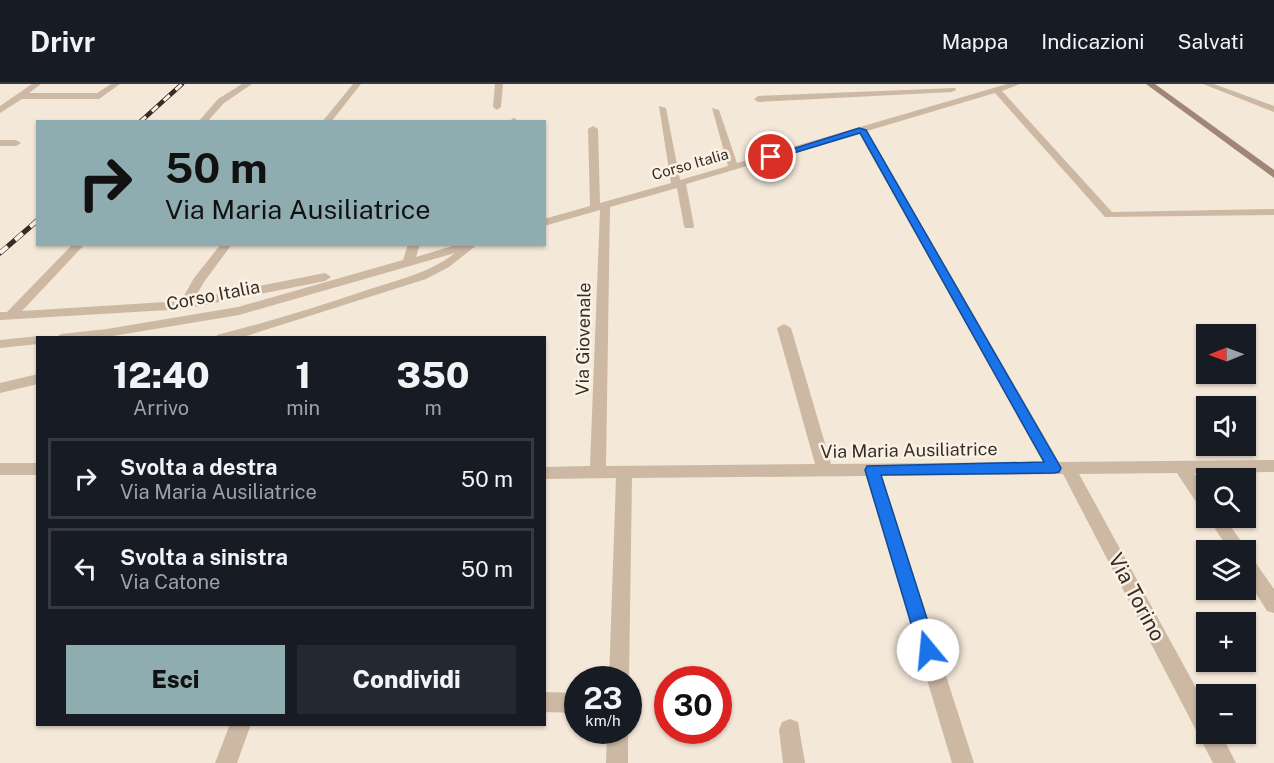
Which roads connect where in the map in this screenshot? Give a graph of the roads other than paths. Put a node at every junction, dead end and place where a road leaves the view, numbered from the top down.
1 (36, 84) edge
2 (116, 84) edge
3 (248, 84) edge
4 (357, 84) edge
5 (500, 84) edge
6 (813, 84) edge
7 (874, 84) edge
8 (941, 84) edge
9 (1016, 84) edge
10 (1150, 84) edge
11 (1207, 84) edge
12 (952, 90) junction
13 (997, 90) junction
14 (882, 94) junction
15 (19, 96) junction
16 (820, 96) junction
17 (970, 98) junction
18 (1274, 98) edge
19 (758, 99) dead end
20 (1247, 99) junction
21 (497, 107) dead end
22 (662, 108) dead end
23 (1274, 109) edge
24 (0, 110) edge
25 (715, 110) dead end
26 (204, 120) edge
27 (328, 120) edge
28 (593, 129) dead end
29 (862, 130) junction
30 (0, 143) edge
31 (16, 143) dead end
32 (734, 168) junction
33 (1274, 175) edge
34 (679, 184) junction
35 (600, 206) junction
36 (1274, 212) edge
37 (546, 222) edge
38 (689, 226) dead end
39 (78, 246) edge
40 (225, 246) edge
41 (413, 246) edge
42 (468, 246) edge
43 (471, 246) edge
44 (404, 264) junction
45 (185, 305) junction
46 (5, 316) edge
47 (784, 328) dead end
48 (242, 335) edge
49 (79, 336) edge
50 (36, 340) edge
51 (0, 344) edge
52 (36, 379) edge
53 (0, 388) edge
54 (1274, 466) edge
55 (1182, 467) junction
56 (1061, 468) junction
57 (0, 469) edge
58 (36, 470) edge
59 (872, 470) junction
60 (825, 471) junction
61 (546, 473) edge
62 (598, 473) junction
63 (624, 473) junction
64 (1196, 488) edge
65 (1256, 578) edge
66 (1274, 605) edge
67 (619, 666) edge
68 (546, 702) edge
69 (564, 703) edge
70 (1196, 709) edge
71 (240, 726) edge
72 (790, 730) dead end
73 (618, 744) edge
74 (1215, 744) edge
75 (226, 763) edge
76 (617, 763) edge
77 (794, 763) edge
78 (963, 763) edge
79 (1225, 763) edge

1 - 15 street
2 - 15 street
3 - 26 street
4 - 27 street
5 - 21 street
6 - 16 street
7 - 14 street
8 - 12 street
9 - 13 street, Corso Italia
10 - 33 street
11 - 20 street
12 - 14 street
12 - 17 street
13 - 17 street, Corso Italia
13 - 36 street
14 - 16 street
15 - 24 street
16 - 19 street
17 - 29 street, Corso Italia
18 - 20 street
20 - 23 street
22 - 34 street
25 - 32 street
28 - 35 street, Via Giovenale
29 - 32 street, Corso Italia
29 - 56 street, Via Torino
30 - 31 street
32 - 34 street, Corso Italia
34 - 35 street, Corso Italia
34 - 38 street
35 - 37 street, Corso Italia
35 - 62 street, Via Giovenale
39 - 46 street
40 - 45 street
41 - 44 street
42 - 44 street, Corso Italia
43 - 48 street
44 - 45 street
44 - 49 street, Corso Italia
45 - 46 street
47 - 60 street
50 - 51 street
52 - 53 street
54 - 55 street, Via Maria Ausiliatrice
55 - 56 street, Via Maria Ausiliatrice
55 - 64 street
56 - 59 street, Via Maria Ausiliatrice
56 - 70 street, Via Torino
57 - 58 street
59 - 60 street, Via Maria Ausiliatrice
59 - 78 street
60 - 63 street, Via Maria Ausiliatrice
61 - 62 street, Via Maria Ausiliatrice
62 - 63 street, Via Maria Ausiliatrice
63 - 67 street
65 - 66 street
68 - 69 street
71 - 75 street
72 - 77 street
73 - 76 street
74 - 79 street

